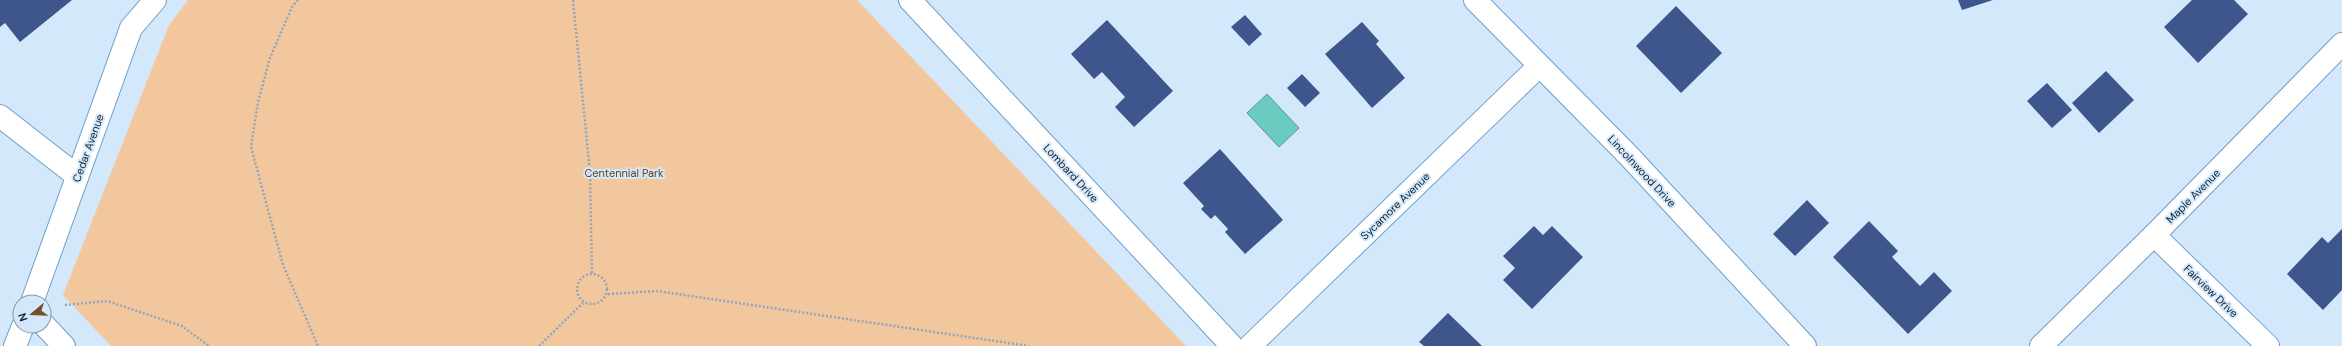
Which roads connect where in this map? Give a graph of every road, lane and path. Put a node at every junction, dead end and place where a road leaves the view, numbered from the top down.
1 (155, 0) edge
2 (298, 0) edge
3 (573, 0) edge
4 (910, 0) edge
5 (1474, 0) edge
6 (2342, 44) edge
7 (1539, 66) junction
8 (0, 116) edge
9 (77, 176) junction
10 (2154, 235) junction
11 (592, 274) junction
12 (35, 294) edge
13 (608, 294) junction
14 (583, 302) junction
15 (60, 306) dead end
16 (52, 333) edge
17 (20, 334) edge
18 (15, 346) edge
19 (64, 346) edge
20 (209, 346) edge
21 (318, 346) edge
22 (539, 346) edge
23 (1029, 346) edge
24 (1232, 346) edge
25 (1250, 346) edge
26 (1805, 346) edge
27 (2041, 346) edge
28 (2268, 346) edge

1 - 9 street, Cedar Avenue
2 - 21 path
3 - 11 path
4 - 24 street, Lombard Drive
5 - 7 street, Lincolnwood Drive
6 - 10 street, Maple Avenue
7 - 25 street, Sycamore Avenue
7 - 26 street, Lincolnwood Drive
8 - 9 street
9 - 12 street, Cedar Avenue
10 - 27 street, Maple Avenue
10 - 28 street, Fairview Drive
11 - 13 path
11 - 14 path
13 - 14 path
13 - 23 path
14 - 22 path
15 - 20 path
16 - 19 street
17 - 18 street

